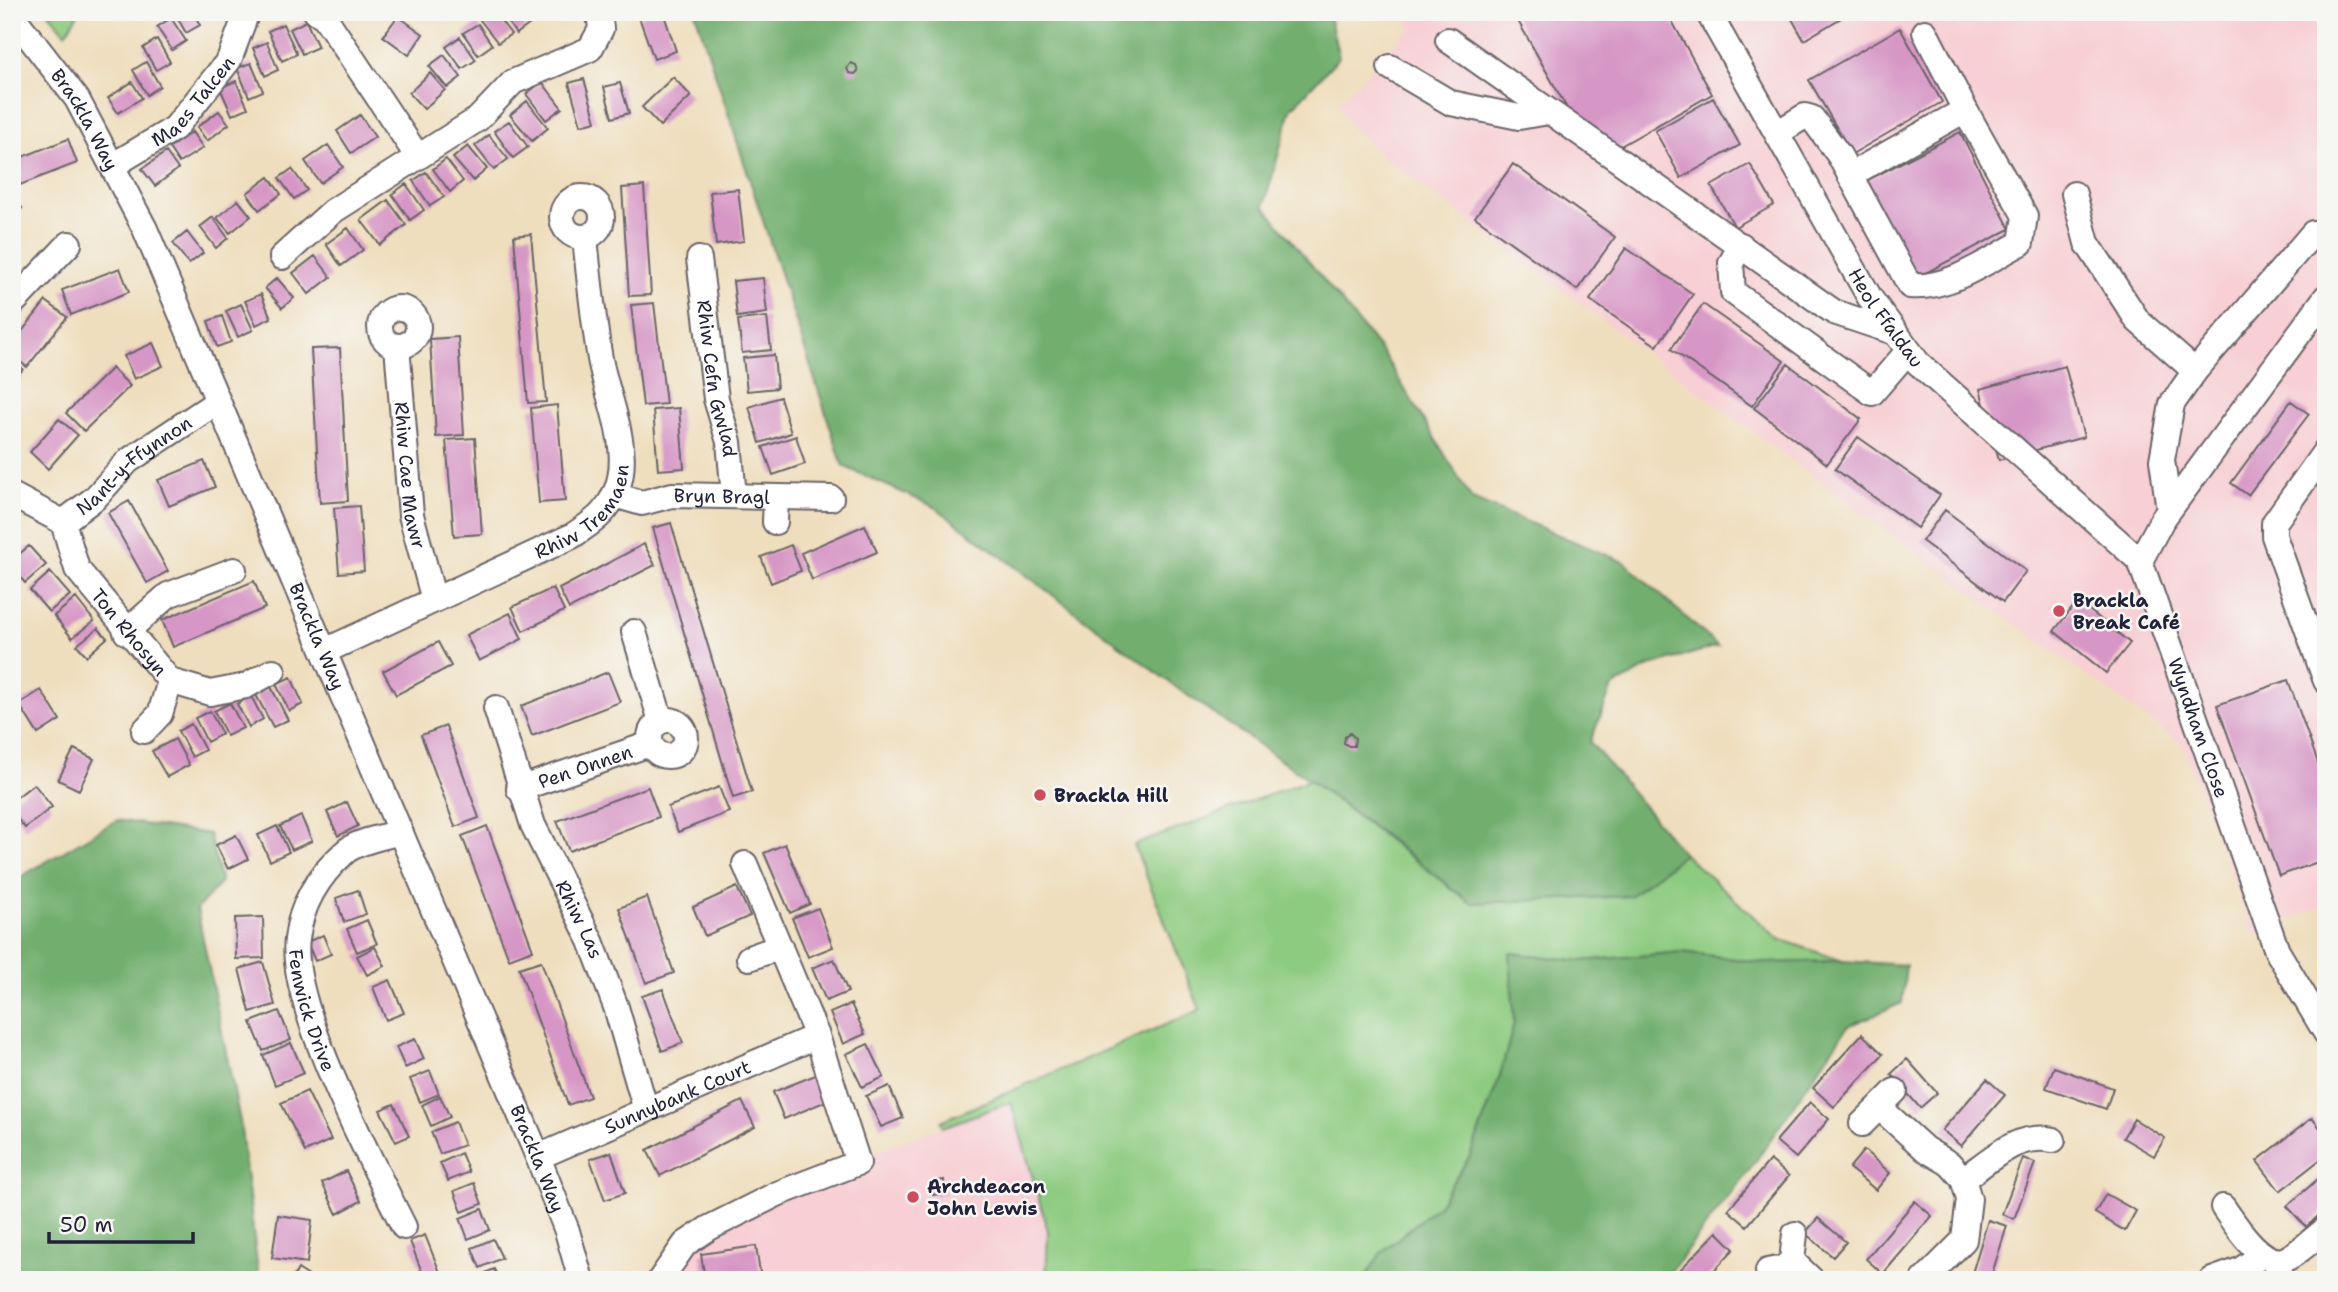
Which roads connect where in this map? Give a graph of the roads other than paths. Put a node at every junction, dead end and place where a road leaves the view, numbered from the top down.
1 (247, 12) edge
2 (316, 12) edge
3 (599, 12) edge
4 (1708, 12) edge
5 (12, 15) edge
6 (1925, 32) dead end
7 (1448, 40) dead end
8 (1390, 67) dead end
9 (1965, 110) junction
10 (1549, 112) junction
11 (1777, 133) junction
12 (418, 156) junction
13 (112, 166) junction
14 (1850, 175) junction
15 (2074, 194) dead end
16 (2313, 233) dead end
17 (585, 237) dead end
18 (69, 244) dead end
19 (1741, 245) junction
20 (282, 257) dead end
21 (699, 259) dead end
22 (2325, 301) edge
23 (12, 304) edge
24 (1901, 342) junction
25 (397, 346) dead end
26 (2195, 370) junction
27 (217, 402) junction
28 (2326, 450) edge
29 (12, 495) edge
30 (614, 495) junction
31 (734, 496) junction
32 (776, 497) junction
33 (831, 498) dead end
34 (2169, 510) junction
35 (63, 522) junction
36 (775, 522) dead end
37 (2140, 561) junction
38 (234, 570) dead end
39 (434, 600) junction
40 (126, 632) junction
41 (634, 632) dead end
42 (325, 651) junction
43 (273, 671) dead end
44 (170, 681) junction
45 (2326, 681) edge
46 (507, 721) dead end
47 (661, 721) junction
48 (144, 732) dead end
49 (650, 744) junction
50 (519, 789) junction
51 (400, 832) junction
52 (745, 863) dead end
53 (780, 947) junction
54 (749, 958) dead end
55 (2326, 1033) edge
56 (817, 1036) junction
57 (1879, 1108) dead end
58 (646, 1110) junction
59 (2053, 1140) dead end
60 (538, 1157) junction
61 (1962, 1180) junction
62 (2223, 1207) dead end
63 (404, 1227) dead end
64 (2326, 1229) edge
65 (1794, 1234) dead end
66 (2263, 1255) junction
67 (1793, 1261) junction
68 (1768, 1271) dead end
69 (580, 1280) edge
70 (660, 1280) edge
71 (1812, 1280) edge
72 (1924, 1280) edge
73 (2212, 1280) edge

1 - 13 street, Maes Talcen
2 - 12 street
3 - 12 street
4 - 11 street, Heol Ffaldau
5 - 13 street, Brackla Way
6 - 9 street
7 - 10 street
8 - 10 street
9 - 14 street
9 - 14 street
10 - 19 street
11 - 14 street
11 - 24 street, Heol Ffaldau
12 - 20 street
13 - 27 street, Brackla Way
15 - 26 street
16 - 26 street
17 - 30 street, Rhiw Tremaen
18 - 23 street
19 - 24 street
19 - 24 street
21 - 31 street, Rhiw Cefn Gwlad
22 - 34 street
24 - 37 street, Heol Ffaldau
25 - 39 street, Rhiw Cae Mawr
26 - 34 street
27 - 35 street, Nant-y-Ffynnon
27 - 42 street, Brackla Way
28 - 45 street
29 - 35 street, Nant-y-Ffynnon
30 - 31 street, Bryn Bragl
30 - 39 street, Rhiw Tremaen
31 - 32 street, Bryn Bragl
32 - 33 street, Bryn Bragl
32 - 36 street
34 - 37 street
35 - 40 street, Ton Rhosyn
37 - 55 street, Wyndham Close
38 - 40 street
39 - 42 street, Rhiw Tremaen
40 - 44 street, Ton Rhosyn
41 - 47 street
42 - 51 street, Brackla Way
43 - 44 street, Ton Rhosyn
44 - 48 street
46 - 50 street, Rhiw Las
47 - 49 street, Pen Onnen
47 - 49 street, Pen Onnen
49 - 50 street, Pen Onnen
50 - 58 street, Rhiw Las
51 - 60 street, Brackla Way
51 - 63 street, Fenwick Drive
52 - 53 street
53 - 54 street
53 - 56 street
56 - 58 street, Sunnybank Court
56 - 70 street
57 - 61 street
58 - 60 street, Sunnybank Court
59 - 61 street
60 - 69 street, Brackla Way
61 - 72 street
62 - 66 street
64 - 66 street
65 - 67 street
66 - 73 street
67 - 68 street
67 - 71 street

